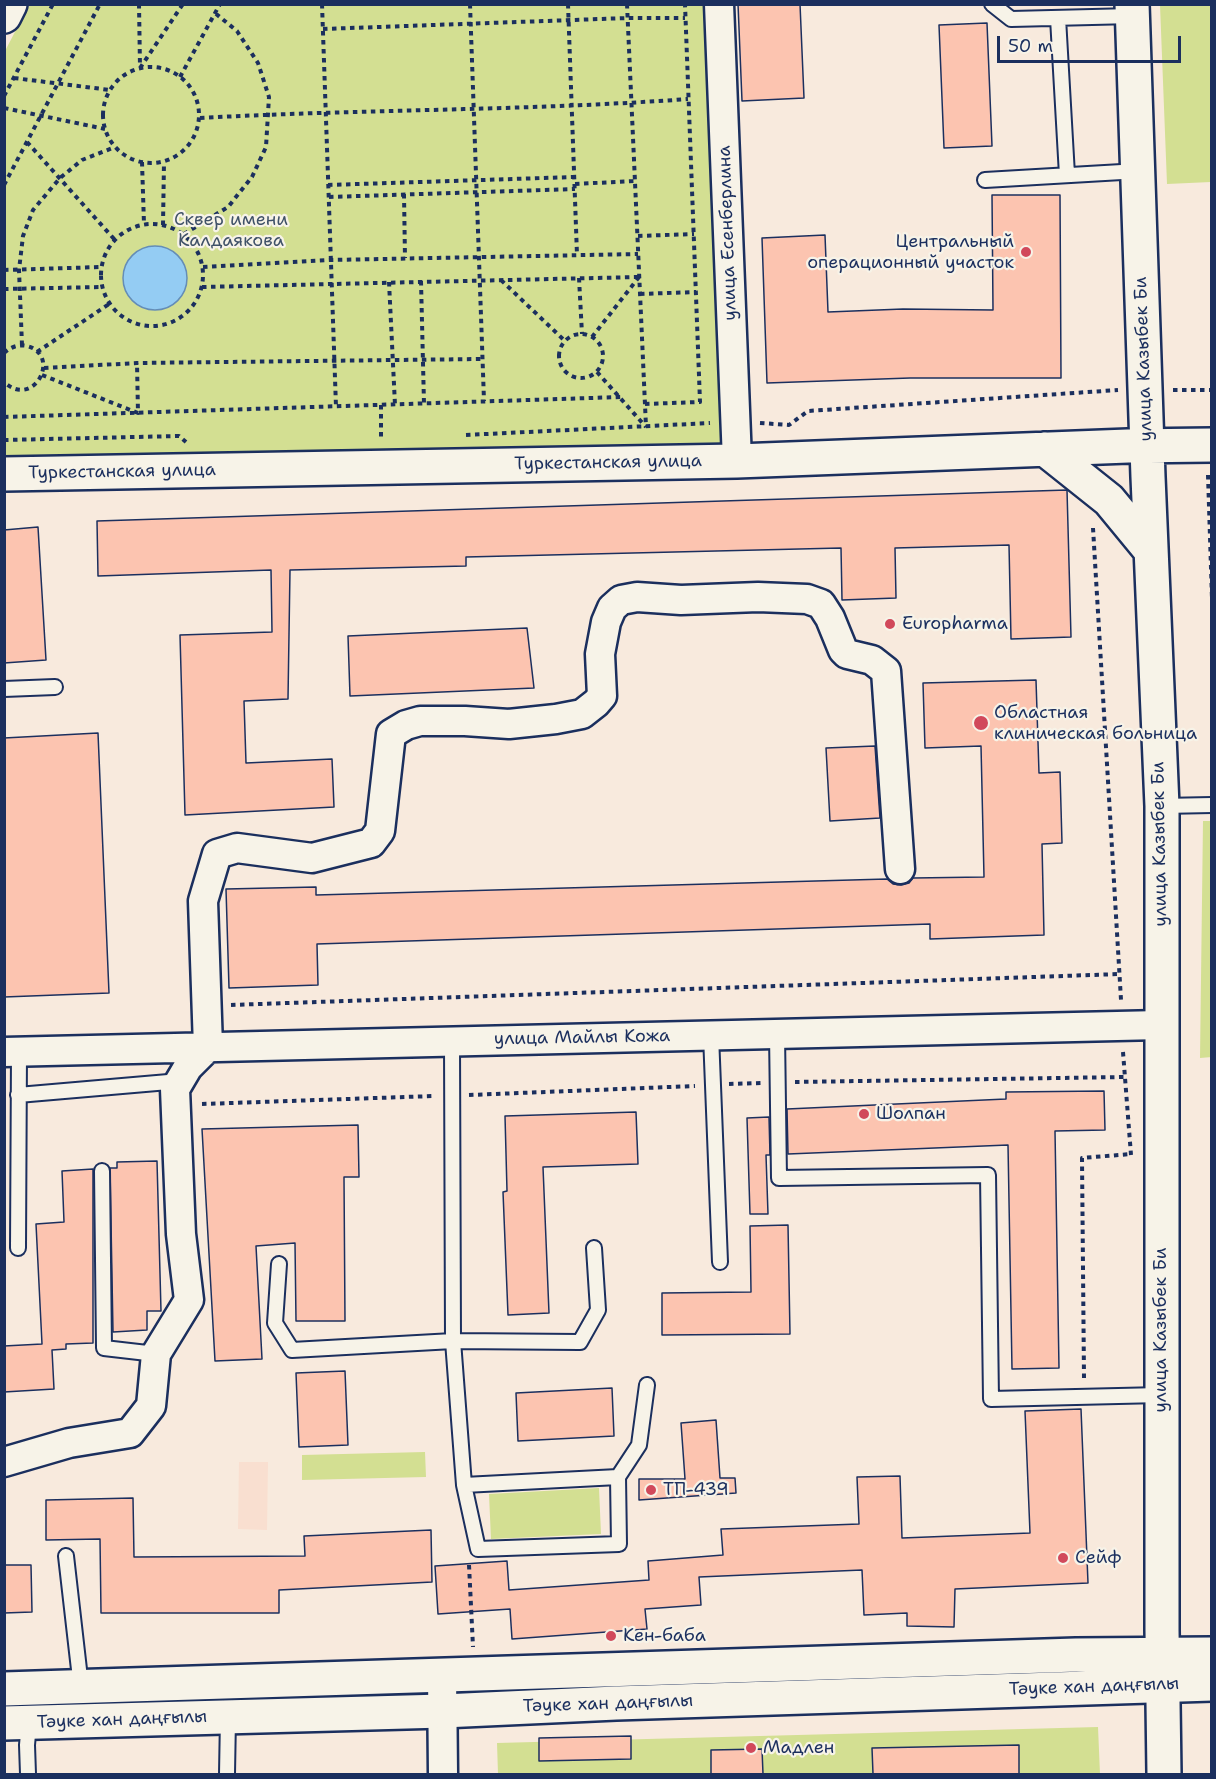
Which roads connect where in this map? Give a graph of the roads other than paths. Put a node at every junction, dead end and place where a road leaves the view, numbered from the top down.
1 (10, 4) edge
2 (719, 4) edge
3 (992, 4) edge
4 (1133, 10) edge
5 (4, 16) edge
6 (1058, 18) junction
7 (1139, 171) junction
8 (1067, 175) junction
9 (985, 180) dead end
10 (1147, 445) junction
11 (1044, 449) junction
12 (1209, 460) edge
13 (737, 461) junction
14 (4, 474) edge
15 (1151, 551) junction
16 (55, 687) dead end
17 (4, 689) edge
18 (1212, 805) edge
19 (1162, 806) junction
20 (900, 868) dead end
21 (1160, 1025) junction
22 (777, 1034) junction
23 (711, 1035) junction
24 (452, 1042) junction
25 (208, 1047) junction
26 (12, 1052) edge
27 (178, 1093) junction
28 (18, 1095) junction
29 (102, 1171) dead end
30 (18, 1248) dead end
31 (594, 1248) dead end
32 (720, 1262) dead end
33 (279, 1264) dead end
34 (453, 1341) junction
35 (156, 1354) junction
36 (647, 1385) dead end
37 (1161, 1395) junction
38 (4, 1462) edge
39 (618, 1477) junction
40 (464, 1485) junction
41 (66, 1556) dead end
42 (1212, 1654) edge
43 (1162, 1670) junction
44 (442, 1675) junction
45 (1212, 1684) edge
46 (81, 1687) junction
47 (4, 1689) edge
48 (443, 1711) junction
49 (228, 1717) junction
50 (16, 1723) edge
51 (28, 1774) edge
52 (227, 1774) edge
53 (444, 1774) edge
54 (1164, 1774) edge

1 - 5 main road
2 - 13 street, улица Есенберлина
3 - 6 lane
4 - 6 lane
4 - 7 main road, улица Казыбек Би
6 - 8 lane
7 - 8 lane
7 - 10 main road, улица Казыбек Би
8 - 9 lane
10 - 11 main road, Туркестанская улица
10 - 12 main road, Туркестанская улица
10 - 15 main road, улица Казыбек Би
11 - 13 main road, Туркестанская улица
11 - 15 main road
13 - 14 main road, Туркестанская улица
15 - 19 main road, улица Казыбек Би
16 - 17 lane
18 - 19 lane
19 - 21 main road, улица Казыбек Би
20 - 25 street
21 - 22 street, улица Майлы Кожа
21 - 37 main road, улица Казыбек Би
22 - 23 street, улица Майлы Кожа
22 - 37 lane
23 - 24 street, улица Майлы Кожа
23 - 32 lane
24 - 25 street, улица Майлы Кожа
24 - 34 lane
25 - 26 street, улица Майлы Кожа
25 - 27 street
26 - 28 lane
27 - 28 lane
27 - 35 street
28 - 30 lane
29 - 35 lane
31 - 34 lane
33 - 34 lane
34 - 40 lane
35 - 38 street
36 - 39 lane
37 - 43 main road, улица Казыбек Би
39 - 40 lane
39 - 40 lane
41 - 46 lane
42 - 43 main road, Тәуке хан даңғылы
43 - 44 main road, Тәуке хан даңғылы
43 - 45 main road, Тәуке хан даңғылы
43 - 48 main road, Тәуке хан даңғылы
43 - 54 main road, улица Казыбек Би
44 - 46 main road, Тәуке хан даңғылы
44 - 48 street
46 - 47 main road, Тәуке хан даңғылы
48 - 49 main road, Тәуке хан даңғылы
48 - 53 street
49 - 50 main road, Тәуке хан даңғылы
49 - 52 lane
50 - 51 lane

